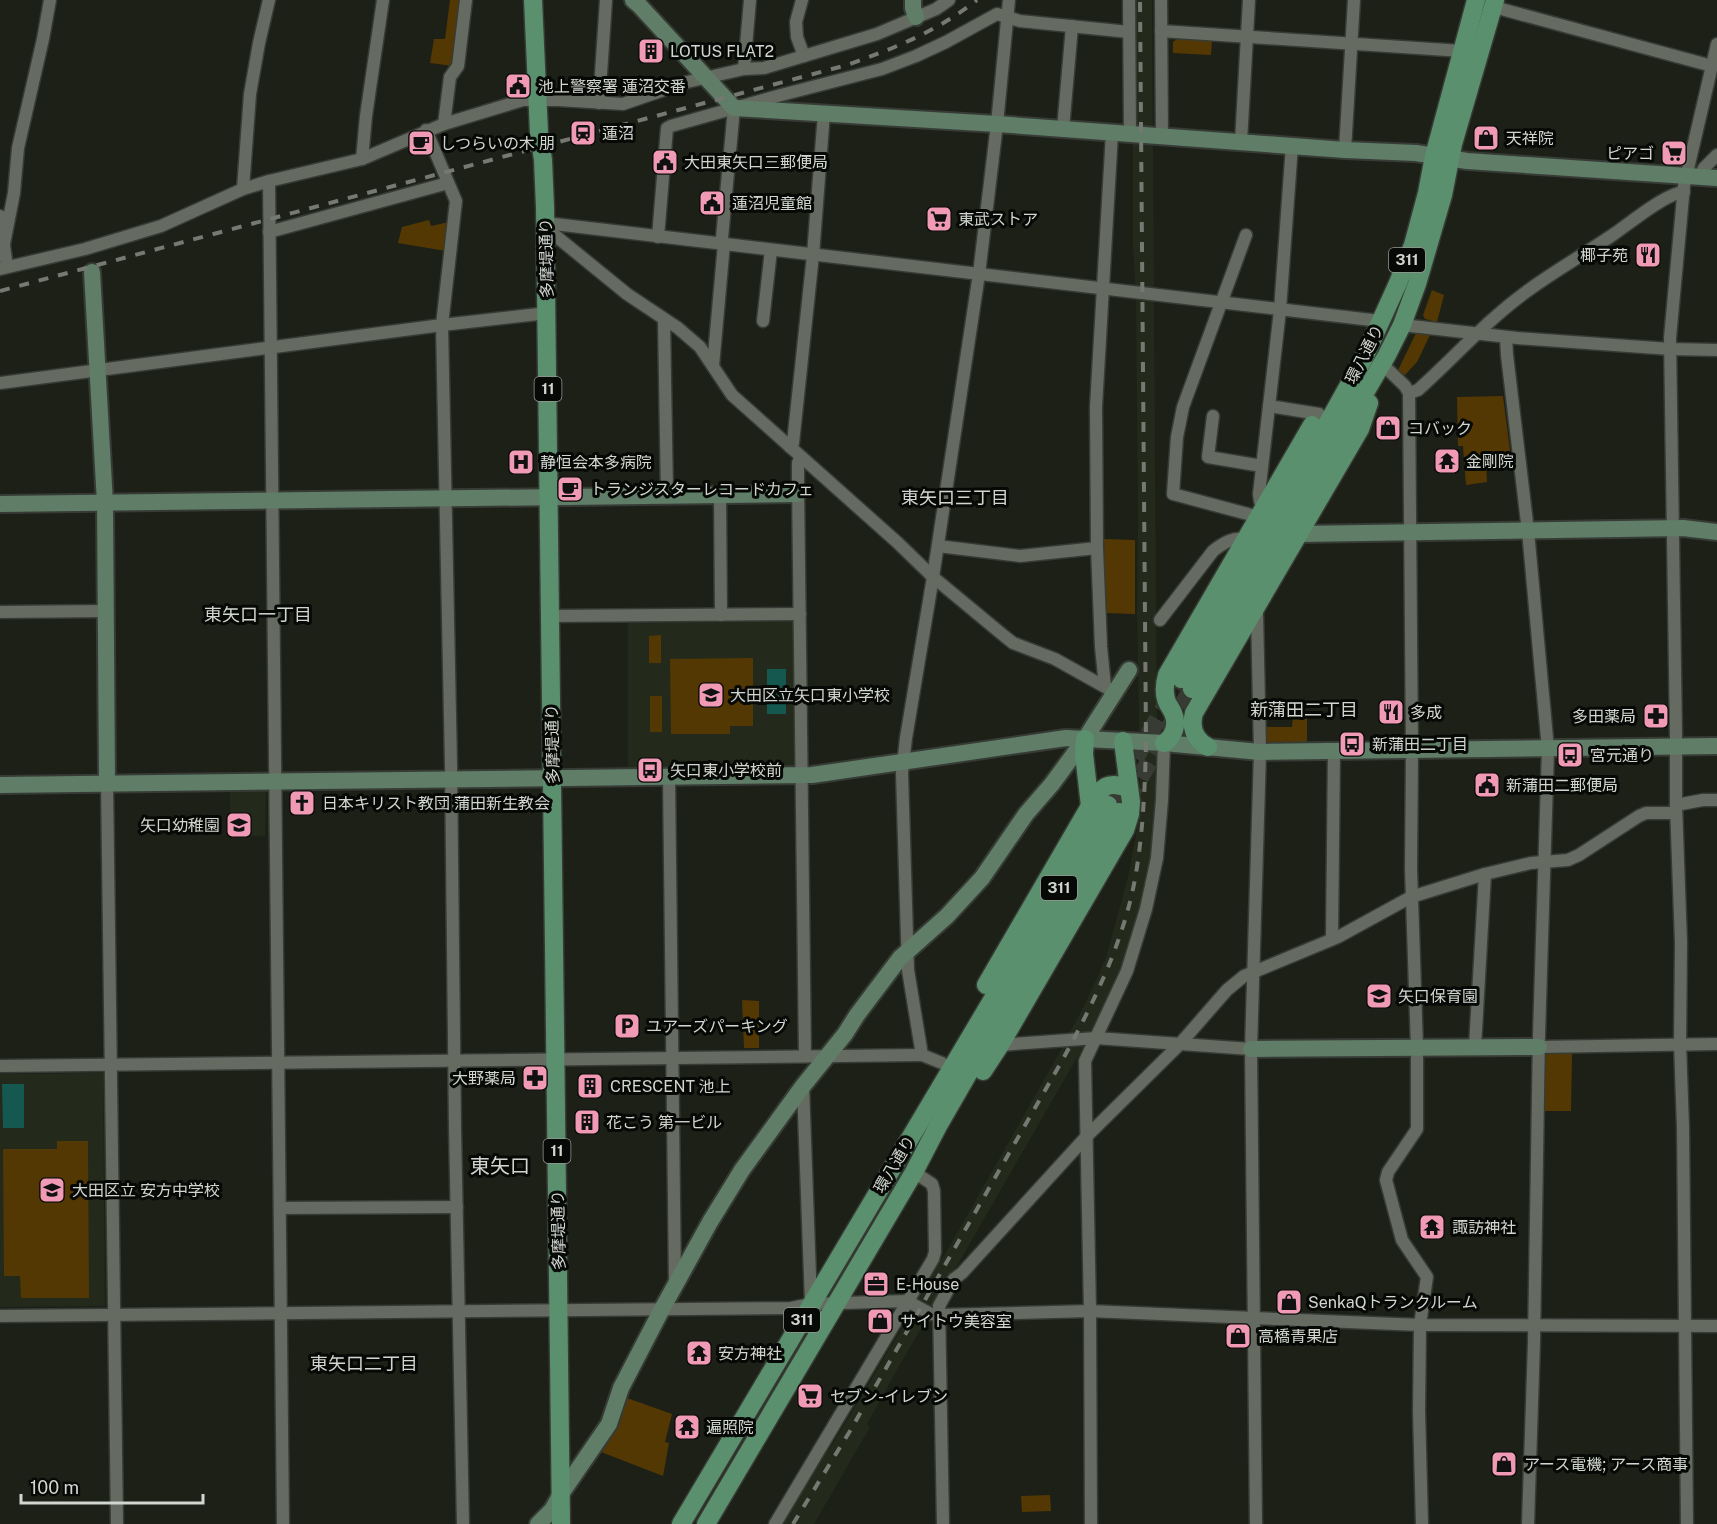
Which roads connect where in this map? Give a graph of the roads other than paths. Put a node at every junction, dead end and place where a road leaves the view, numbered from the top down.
1 (50, 0) edge
2 (269, 0) edge
3 (383, 0) edge
4 (466, 0) edge
5 (533, 0) edge
6 (606, 0) edge
7 (633, 0) edge
8 (750, 0) edge
9 (802, 0) edge
10 (913, 0) edge
11 (949, 0) edge
12 (1009, 0) edge
13 (1129, 0) edge
14 (1161, 0) edge
15 (1249, 0) edge
16 (1354, 0) edge
17 (1476, 0) edge
18 (1495, 4) edge
19 (1008, 16) junction
20 (916, 17) junction
21 (1072, 27) junction
22 (1161, 31) junction
23 (1130, 32) junction
24 (1247, 36) junction
25 (1351, 44) junction
26 (1717, 44) edge
27 (1462, 51) junction
28 (804, 56) junction
29 (1712, 66) junction
30 (744, 69) junction
31 (707, 79) junction
32 (537, 99) junction
33 (599, 103) junction
34 (734, 108) junction
35 (824, 113) junction
36 (444, 124) junction
37 (997, 124) junction
38 (1063, 129) junction
39 (426, 130) junction
40 (1112, 133) junction
41 (1130, 134) junction
42 (1162, 136) junction
43 (1241, 142) junction
44 (1292, 145) junction
45 (1345, 150) junction
46 (1717, 155) edge
47 (1442, 157) junction
48 (362, 159) junction
49 (1717, 178) edge
50 (269, 181) junction
51 (1690, 182) junction
52 (448, 183) junction
53 (243, 189) junction
54 (0, 216) edge
55 (546, 226) junction
56 (269, 231) junction
57 (1246, 235) dead end
58 (658, 237) junction
59 (4, 244) junction
60 (724, 244) junction
61 (771, 250) junction
62 (90, 255) dead end
63 (813, 255) junction
64 (4, 268) edge
65 (92, 272) joint
66 (979, 274) junction
67 (1104, 289) junction
68 (1222, 303) junction
69 (1280, 310) junction
70 (547, 313) junction
71 (664, 320) junction
72 (763, 321) dead end
73 (1380, 321) junction
74 (442, 325) junction
75 (1402, 325) junction
76 (1478, 334) junction
77 (1506, 337) junction
78 (270, 348) junction
79 (1670, 349) junction
80 (1717, 350) edge
81 (1364, 358) junction
82 (1384, 360) junction
83 (713, 366) junction
84 (97, 370) junction
85 (0, 383) edge
86 (1409, 393) junction
87 (1269, 406) junction
88 (1319, 414) junction
89 (1213, 416) dead end
90 (790, 447) junction
91 (801, 457) junction
92 (1262, 466) junction
93 (798, 494) junction
94 (667, 495) junction
95 (720, 495) junction
96 (549, 497) junction
97 (445, 498) junction
98 (273, 501) junction
99 (105, 503) junction
100 (0, 504) edge
101 (1262, 513) junction
102 (1673, 529) junction
103 (1528, 531) junction
104 (1410, 532) junction
105 (1717, 532) edge
106 (1299, 534) junction
107 (1246, 539) junction
108 (938, 546) junction
109 (1097, 548) junction
110 (933, 577) junction
111 (1255, 610) junction
112 (0, 612) edge
113 (106, 612) junction
114 (800, 614) junction
115 (721, 615) junction
116 (550, 616) junction
117 (1160, 620) dead end
118 (1129, 670) dead end
119 (1109, 689) junction
120 (1191, 690) junction
121 (1169, 706) junction
122 (1085, 739) junction
123 (1123, 741) junction
124 (1164, 743) junction
125 (1717, 746) edge
126 (1208, 747) junction
127 (1676, 747) junction
128 (1548, 749) junction
129 (1334, 751) junction
130 (1412, 751) junction
131 (1260, 752) junction
132 (903, 762) junction
133 (802, 775) junction
134 (669, 777) junction
135 (552, 778) junction
136 (451, 779) junction
137 (275, 781) junction
138 (107, 783) junction
139 (0, 784) edge
140 (1128, 788) junction
141 (1717, 800) edge
142 (1090, 806) junction
143 (1676, 809) junction
144 (1544, 862) junction
145 (1485, 874) junction
146 (1411, 897) junction
147 (1332, 939) junction
148 (907, 953) junction
149 (1253, 971) junction
150 (1096, 1038) junction
151 (1680, 1044) junction
152 (1717, 1044) edge
153 (1000, 1045) junction
154 (1179, 1045) junction
155 (1476, 1047) junction
156 (1539, 1047) junction
157 (1417, 1048) junction
158 (1251, 1049) junction
159 (922, 1055) junction
160 (805, 1056) junction
161 (826, 1056) junction
162 (555, 1059) junction
163 (672, 1059) junction
164 (454, 1060) junction
165 (278, 1063) junction
166 (942, 1063) junction
167 (111, 1065) junction
168 (0, 1066) edge
169 (803, 1086) junction
170 (923, 1116) junction
171 (938, 1126) junction
172 (1086, 1137) junction
173 (914, 1172) junction
174 (457, 1207) junction
175 (280, 1208) junction
176 (675, 1285) junction
177 (907, 1301) junction
178 (836, 1303) junction
179 (811, 1304) junction
180 (662, 1309) junction
181 (559, 1310) junction
182 (459, 1311) junction
183 (1090, 1311) junction
184 (281, 1313) junction
185 (114, 1315) junction
186 (940, 1315) junction
187 (0, 1316) edge
188 (1253, 1318) junction
189 (1420, 1325) junction
190 (1535, 1326) junction
191 (1684, 1326) junction
192 (1717, 1326) edge
193 (561, 1494) junction
194 (117, 1524) edge
195 (283, 1524) edge
196 (463, 1524) edge
197 (538, 1524) edge
198 (561, 1524) edge
199 (681, 1524) edge
200 (706, 1524) edge
201 (775, 1524) edge
202 (942, 1524) edge
203 (1091, 1524) edge
204 (1256, 1524) edge
205 (1422, 1524) edge
206 (1528, 1524) edge
207 (1687, 1524) edge

1 - 59 street
2 - 53 street
3 - 48 street
4 - 36 street
5 - 32 main road, 多摩堤通り / 11
6 - 33 street
7 - 31 street
8 - 30 street
9 - 28 street
10 - 20 street
11 - 20 street
12 - 19 street
13 - 23 street
14 - 22 street
15 - 24 street
16 - 25 street
17 - 27 main road, 環八通り / 311
18 - 29 street
18 - 47 main road, 環八通り / 311
19 - 21 street
19 - 34 street
19 - 37 street
20 - 28 street
21 - 23 street
21 - 38 street
22 - 24 street
22 - 42 street
23 - 41 street
24 - 25 street
24 - 43 street
25 - 27 street
25 - 45 street
26 - 29 street
27 - 47 main road, 環八通り / 311
28 - 30 street
29 - 51 street
30 - 31 street
31 - 33 street
31 - 34 street
32 - 33 street
32 - 36 street
32 - 55 main road, 多摩堤通り / 11
34 - 35 street
34 - 58 street
34 - 60 street
35 - 37 street
35 - 63 street
36 - 39 street
37 - 38 street
37 - 66 street
38 - 40 street
39 - 48 street
39 - 52 street
40 - 41 street
40 - 67 street
41 - 42 street
42 - 43 street
43 - 44 street
44 - 45 street
44 - 69 street
45 - 47 street
46 - 51 street
47 - 51 street
47 - 73 main road, 環八通り / 311
47 - 75 main road, 環八通り / 311
48 - 50 street
49 - 51 street
50 - 53 street
50 - 56 street
51 - 76 street
51 - 79 street
52 - 56 street
52 - 74 street
53 - 64 street
54 - 59 street
55 - 58 street
55 - 70 main road, 多摩堤通り / 11
55 - 71 street
56 - 78 street
57 - 68 street
58 - 60 street
59 - 64 street
60 - 61 street
60 - 83 street
61 - 63 street
61 - 72 street
62 - 65 street
63 - 66 street
63 - 90 street
65 - 84 street
66 - 67 street
66 - 108 street
67 - 68 street
67 - 109 street
68 - 69 street
68 - 101 street
69 - 73 street
69 - 87 street
70 - 74 street
70 - 96 main road, 多摩堤通り / 11
71 - 83 street
71 - 94 street
73 - 81 main road, 環八通り / 311
74 - 78 street
74 - 97 street
75 - 76 street
75 - 82 main road, 環八通り / 311
76 - 77 street
76 - 86 street
77 - 79 street
77 - 103 street
78 - 84 street
78 - 98 street
79 - 80 street
79 - 102 street
81 - 88 main road
81 - 120 main road, 環八通り / 311
82 - 86 street
82 - 106 main road
82 - 120 main road, 環八通り / 311
83 - 90 street
84 - 85 street
84 - 99 street
86 - 104 street
87 - 88 street
87 - 92 street
88 - 101 main road
89 - 92 street
90 - 91 street
91 - 93 street
91 - 110 street
92 - 101 street
93 - 95 street
93 - 114 street
94 - 95 street
94 - 96 street
95 - 115 street
96 - 97 street
96 - 116 main road, 多摩堤通り / 11
97 - 98 street
97 - 136 street
98 - 99 street
98 - 137 street
99 - 100 street
99 - 113 street
101 - 107 main road
102 - 103 street
102 - 105 street
102 - 127 street
103 - 104 street
103 - 128 street
104 - 106 street
104 - 130 street
106 - 111 main road
107 - 117 street
107 - 121 main road
108 - 109 street
108 - 110 street
109 - 119 street
110 - 119 street
110 - 132 street
111 - 120 main road
111 - 131 street
112 - 113 street
113 - 138 street
114 - 115 street
114 - 133 street
115 - 116 street
116 - 135 main road, 多摩堤通り / 11
118 - 119 street
119 - 122 street
120 - 121 main road
120 - 126 main road
121 - 124 main road
122 - 123 street
122 - 132 street
122 - 142 main road
122 - 148 street
123 - 124 street
123 - 140 main road
124 - 126 street
124 - 150 street
125 - 127 street
126 - 131 street
127 - 128 street
127 - 143 street
128 - 130 street
128 - 144 street
129 - 130 street
129 - 131 street
129 - 147 street
130 - 146 street
131 - 149 street
132 - 133 street
132 - 148 street
133 - 134 street
133 - 160 street
134 - 135 street
134 - 163 street
135 - 136 street
135 - 162 main road, 多摩堤通り / 11
136 - 137 street
136 - 164 street
137 - 138 street
137 - 165 street
138 - 139 street
138 - 167 street
140 - 142 main road
140 - 153 main road
141 - 143 street
142 - 166 main road
143 - 144 street
143 - 151 street
144 - 145 street
144 - 156 street
145 - 146 street
145 - 155 street
146 - 147 street
146 - 157 street
147 - 149 street
148 - 159 street
148 - 161 street
149 - 154 street
149 - 158 street
150 - 153 street
150 - 154 street
150 - 172 street
151 - 152 street
151 - 156 street
151 - 191 street
153 - 171 main road
154 - 158 street
154 - 172 street
155 - 156 street
155 - 157 street
156 - 190 street
157 - 158 street
157 - 189 street
158 - 188 street
159 - 161 street
159 - 166 street
160 - 161 street
160 - 163 street
161 - 169 street
162 - 163 street
162 - 164 street
162 - 181 main road, 多摩堤通り / 11
163 - 176 street
164 - 165 street
164 - 174 street
165 - 167 street
165 - 175 street
166 - 170 main road
167 - 168 street
167 - 185 street
169 - 176 street
169 - 179 street
170 - 171 main road, 環八通り / 311
170 - 179 main road, 環八通り / 311
171 - 173 main road, 環八通り / 311
172 - 183 street
172 - 186 street
173 - 177 street
173 - 178 main road, 環八通り / 311
174 - 175 street
174 - 182 street
175 - 184 street
176 - 180 street
177 - 178 street
177 - 186 street
177 - 201 street
178 - 179 street
178 - 200 main road, 環八通り / 311
179 - 180 street
179 - 199 main road, 環八通り / 311
180 - 181 street
180 - 193 street
181 - 182 street
181 - 193 main road, 多摩堤通り / 11
182 - 184 street
182 - 196 street
183 - 186 street
183 - 188 street
183 - 203 street
184 - 185 street
184 - 195 street
185 - 187 street
185 - 194 street
186 - 202 street
188 - 189 street
188 - 204 street
189 - 190 street
189 - 205 street
190 - 191 street
190 - 206 street
191 - 192 street
191 - 207 street
193 - 197 street
193 - 198 main road, 多摩堤通り / 11

